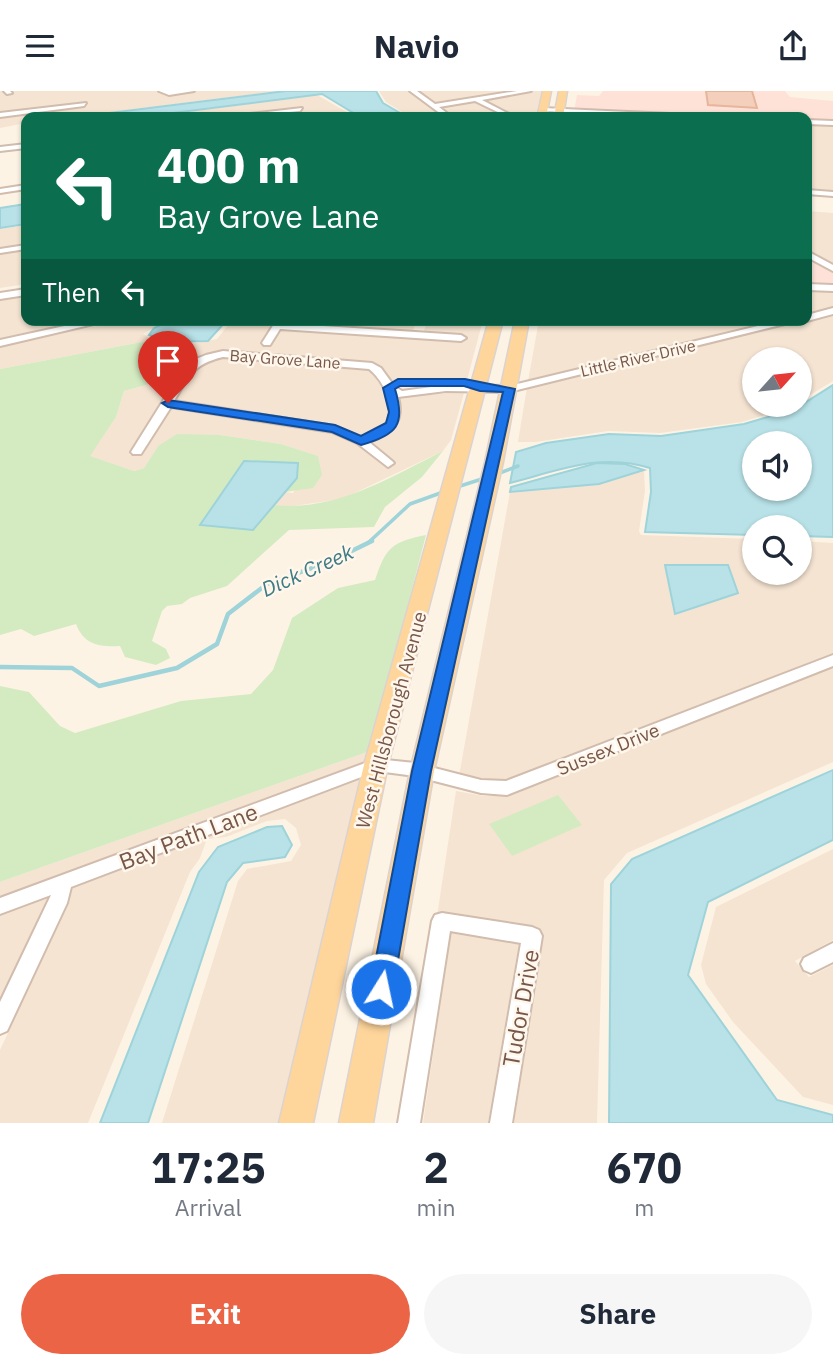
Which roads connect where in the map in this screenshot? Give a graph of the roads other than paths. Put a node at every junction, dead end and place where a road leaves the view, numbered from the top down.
1 (65, 91) edge
2 (75, 91) edge
3 (162, 91) edge
4 (191, 91) edge
5 (413, 91) edge
6 (528, 91) edge
7 (547, 91) edge
8 (563, 91) edge
9 (477, 100) junction
10 (85, 104) dead end
11 (434, 106) junction
12 (300, 109) dead end
13 (21, 112) edge
14 (23, 112) edge
15 (278, 112) edge
16 (442, 112) edge
17 (502, 112) edge
18 (542, 112) edge
19 (559, 112) edge
20 (0, 115) edge
21 (812, 122) edge
22 (833, 123) edge
23 (21, 147) edge
24 (0, 149) edge
25 (812, 192) edge
26 (833, 194) edge
27 (21, 248) edge
28 (0, 251) edge
29 (812, 257) edge
30 (833, 268) edge
31 (21, 286) edge
32 (812, 287) edge
33 (833, 288) edge
34 (0, 289) edge
35 (21, 293) edge
36 (0, 296) edge
37 (833, 311) edge
38 (812, 317) edge
39 (64, 326) edge
40 (82, 326) edge
41 (420, 326) edge
42 (495, 326) edge
43 (521, 326) edge
44 (771, 326) edge
45 (58, 332) junction
46 (417, 335) junction
47 (461, 338) dead end
48 (0, 343) edge
49 (267, 344) dead end
50 (389, 388) junction
51 (480, 388) junction
52 (509, 389) junction
53 (168, 403) junction
54 (361, 441) junction
55 (137, 452) dead end
56 (388, 463) dead end
57 (833, 660) edge
58 (376, 765) junction
59 (422, 771) junction
60 (63, 883) junction
61 (0, 906) edge
62 (833, 952) edge
63 (811, 964) dead end
64 (0, 1024) edge
65 (502, 1115) edge
66 (296, 1123) edge
67 (356, 1123) edge
68 (410, 1123) edge

1 - 2 street
3 - 4 street
5 - 11 street
6 - 9 street
7 - 18 main road
8 - 19 main road
9 - 11 street
9 - 17 street
10 - 14 street
11 - 16 street
12 - 15 street
13 - 20 street
21 - 22 street
23 - 24 street
25 - 26 street
27 - 28 street
29 - 30 street
31 - 34 street
32 - 33 street
35 - 36 street
37 - 38 street
39 - 45 street
40 - 45 street
41 - 46 street
42 - 51 main road, West Hillsborough Avenue
43 - 52 main road, West Hillsborough Avenue
44 - 52 street, Little River Drive
45 - 48 street
46 - 47 street
46 - 49 street
50 - 51 street
50 - 53 street, Bay Grove Lane
50 - 54 street
51 - 52 street, Little River Drive
51 - 58 main road, West Hillsborough Avenue
52 - 59 main road, West Hillsborough Avenue
53 - 54 street
53 - 55 street, Bay Grove Lane
54 - 56 street
57 - 59 street, Sussex Drive
58 - 59 street, Sussex Drive
58 - 60 street, Bay Path Lane
58 - 66 main road, West Hillsborough Avenue
59 - 67 main road, West Hillsborough Avenue
60 - 61 street, Bay Path Lane
60 - 64 street
62 - 63 street
65 - 68 street, Tudor Drive

